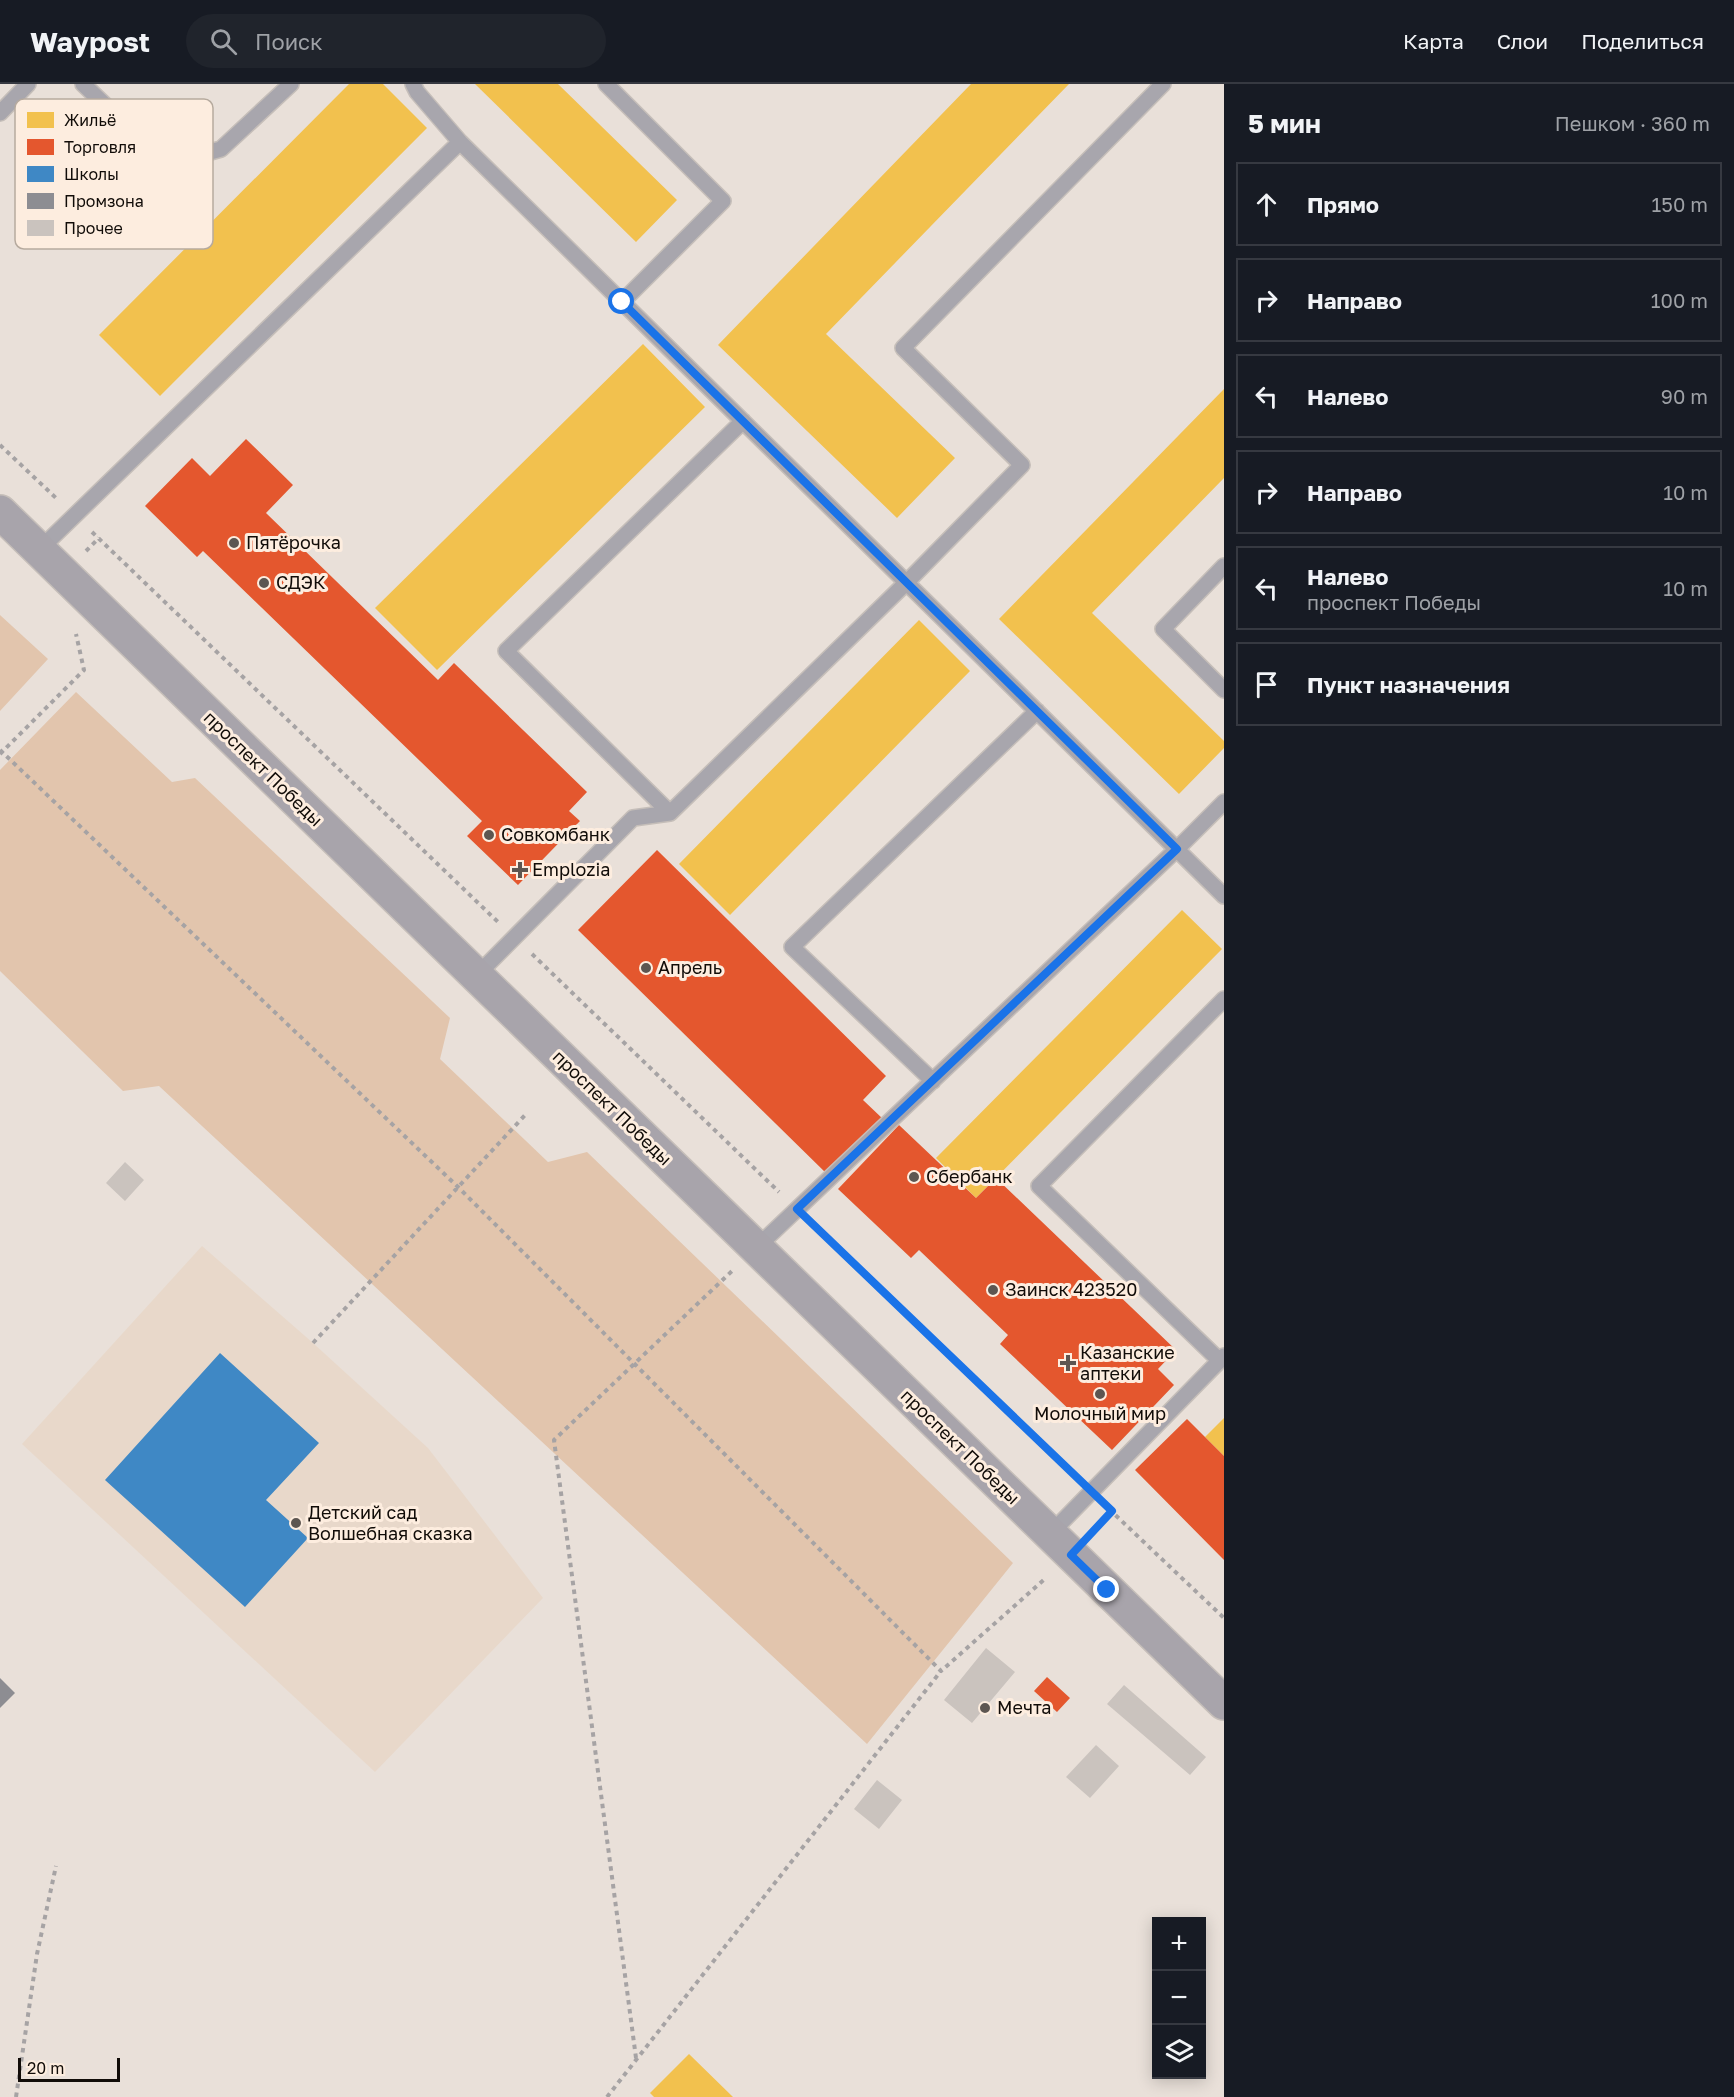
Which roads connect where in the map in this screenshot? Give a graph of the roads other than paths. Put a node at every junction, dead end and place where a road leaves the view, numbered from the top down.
1 (28, 84) edge
2 (83, 84) edge
3 (291, 84) edge
4 (414, 84) edge
5 (606, 84) edge
6 (1163, 84) edge
7 (99, 99) edge
8 (0, 113) edge
9 (460, 142) junction
10 (213, 151) edge
11 (622, 302) junction
12 (743, 421) junction
13 (0, 512) edge
14 (39, 550) junction
15 (1224, 566) edge
16 (907, 582) junction
17 (1224, 690) edge
18 (1037, 711) junction
19 (1224, 802) edge
20 (670, 813) junction
21 (1177, 849) junction
22 (1224, 896) edge
23 (476, 976) junction
24 (1224, 999) edge
25 (933, 1081) junction
26 (756, 1248) junction
27 (1222, 1358) edge
28 (1061, 1545) junction
29 (1224, 1703) edge

1 - 8 lane
2 - 7 lane
3 - 10 lane
4 - 9 lane
5 - 11 lane
6 - 16 lane
9 - 11 lane
9 - 14 lane
11 - 12 lane
12 - 16 lane
12 - 20 lane
13 - 14 main road, проспект Победы
14 - 23 main road, проспект Победы
15 - 17 lane
16 - 18 lane
16 - 20 lane
18 - 21 lane
18 - 25 lane
19 - 21 lane
20 - 23 lane
21 - 22 lane
21 - 25 lane
23 - 26 main road, проспект Победы
24 - 27 lane
25 - 26 lane
26 - 28 main road, проспект Победы
27 - 28 lane
28 - 29 main road, проспект Победы

